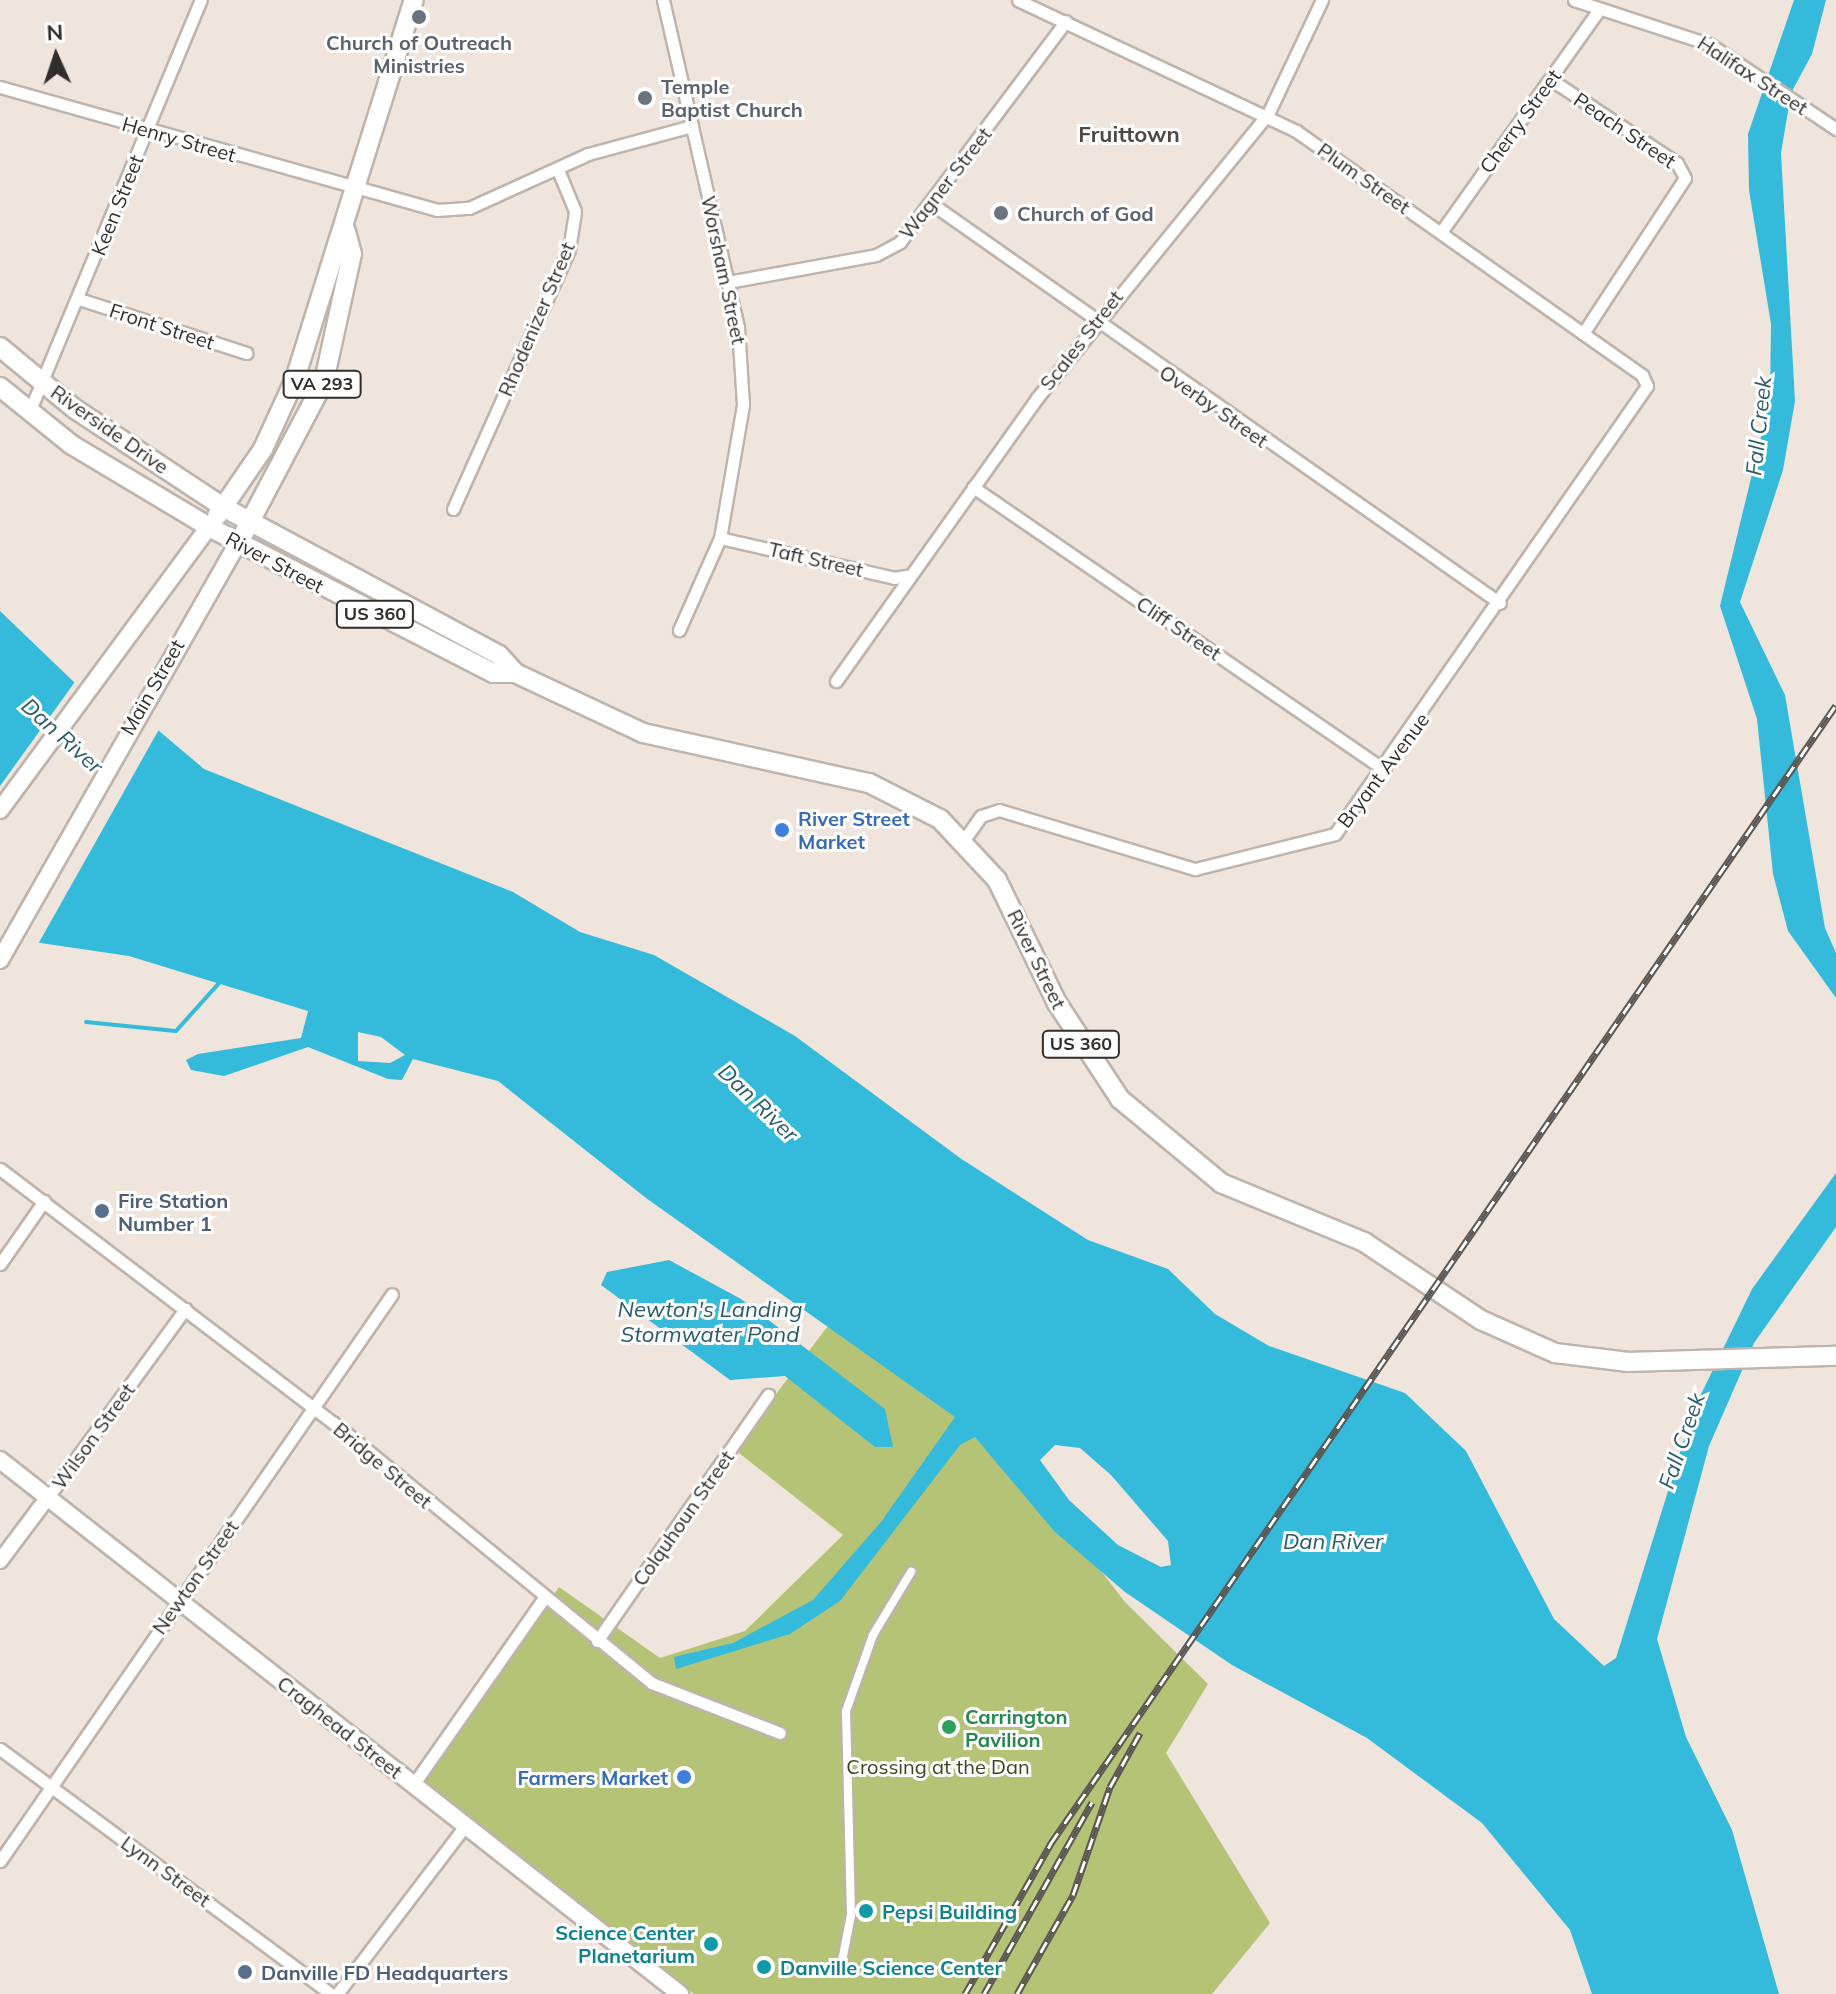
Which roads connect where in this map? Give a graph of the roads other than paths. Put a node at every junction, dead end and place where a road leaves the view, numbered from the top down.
1 (201, 0) edge
2 (414, 0) edge
3 (663, 0) edge
4 (1018, 0) edge
5 (1322, 0) edge
6 (1577, 1) edge
7 (1599, 10) junction
8 (1066, 21) junction
9 (1550, 79) junction
10 (0, 87) edge
11 (1268, 114) junction
12 (1834, 123) edge
13 (692, 126) junction
14 (148, 130) junction
15 (558, 170) junction
16 (358, 191) junction
17 (932, 204) junction
18 (346, 231) junction
19 (1441, 232) junction
20 (728, 282) junction
21 (79, 299) junction
22 (1095, 323) junction
23 (1583, 333) junction
24 (0, 347) edge
25 (246, 353) dead end
26 (42, 382) junction
27 (0, 387) edge
28 (30, 410) junction
29 (1629, 416) joint
30 (973, 487) junction
31 (223, 507) junction
32 (453, 509) dead end
33 (249, 523) junction
34 (209, 527) junction
35 (720, 538) junction
36 (238, 543) junction
37 (911, 575) junction
38 (1500, 603) junction
39 (679, 630) dead end
40 (515, 673) junction
41 (836, 681) dead end
42 (1385, 770) junction
43 (0, 810) edge
44 (964, 840) junction
45 (0, 960) edge
46 (0, 1169) edge
47 (44, 1201) junction
48 (0, 1264) edge
49 (392, 1294) dead end
50 (185, 1309) junction
51 (1836, 1356) edge
52 (768, 1395) dead end
53 (314, 1408) junction
54 (0, 1460) edge
55 (48, 1497) junction
56 (0, 1561) edge
57 (911, 1572) dead end
58 (544, 1598) junction
59 (178, 1600) junction
60 (597, 1641) junction
61 (780, 1733) dead end
62 (0, 1749) edge
63 (413, 1785) junction
64 (50, 1786) junction
65 (465, 1826) junction
66 (0, 1861) edge
67 (842, 1961) dead end
68 (331, 1994) edge
69 (337, 1994) edge
70 (680, 1994) edge

1 - 14 street, Keen Street
2 - 16 main road, VA 293
3 - 13 street, Worsham Street
4 - 8 street, Plum Street
5 - 11 street, Scales Street
6 - 7 street, Halifax Street
7 - 9 street, Cherry Street
7 - 12 street, Halifax Street
8 - 11 street, Plum Street
8 - 17 street, Wagner Street
9 - 19 street, Cherry Street
9 - 23 street, Peach Street
10 - 14 street, Henry Street
11 - 19 street, Plum Street
11 - 22 street, Scales Street
13 - 15 street
13 - 20 street, Worsham Street
14 - 16 street, Henry Street
14 - 21 street, Keen Street
15 - 16 street, Henry Street
15 - 32 street, Rhodenizer Street
16 - 18 main road, VA 293
17 - 20 street, Wagner Street
17 - 22 street, Overby Street
18 - 31 main road, VA 293
18 - 33 main road, VA 293
19 - 23 street, Plum Street
20 - 35 street, Worsham Street
21 - 25 street, Front Street
21 - 26 street, Keen Street
22 - 30 street, Scales Street
22 - 38 street, Overby Street
23 - 29 street, Plum Street
24 - 26 main road, Riverside Drive
26 - 28 street, Keen Street
26 - 31 main road, Riverside Drive
27 - 28 main road, Riverside Drive
28 - 34 main road, Riverside Drive
29 - 38 street, Bryant Avenue
30 - 37 street, Scales Street
30 - 42 street, Cliff Street
31 - 33 main road, River Street / US 360
31 - 34 main road, VA 293
33 - 36 main road, VA 293
33 - 40 main road, River Street / US 360
34 - 36 main road, River Street / US 360
34 - 43 main road, VA 293
35 - 37 street, Taft Street
35 - 39 street, Worsham Street
36 - 40 main road, River Street / US 360
36 - 45 main road, Main Street / VA 293
37 - 41 street, Scales Street
38 - 42 street, Bryant Avenue
40 - 44 main road, River Street / US 360
42 - 44 street, Bryant Avenue
44 - 51 main road, River Street / US 360
46 - 47 street, Bridge Street
47 - 48 street
47 - 50 street, Bridge Street
49 - 53 street, Newton Street
50 - 53 street, Bridge Street
50 - 55 street, Wilson Street
52 - 60 street, Colquhoun Street
53 - 58 street, Bridge Street
53 - 59 street, Newton Street
54 - 55 main road, Craghead Street
55 - 56 street, Wilson Street
55 - 59 main road, Craghead Street
57 - 67 street
58 - 60 street, Bridge Street
58 - 63 street
59 - 63 main road, Craghead Street
59 - 64 street, Newton Street
60 - 61 street, Bridge Street
62 - 64 street, Lynn Street
63 - 65 main road, Craghead Street
64 - 66 street, Newton Street
64 - 68 street, Lynn Street
65 - 69 street
65 - 70 main road, Craghead Street

